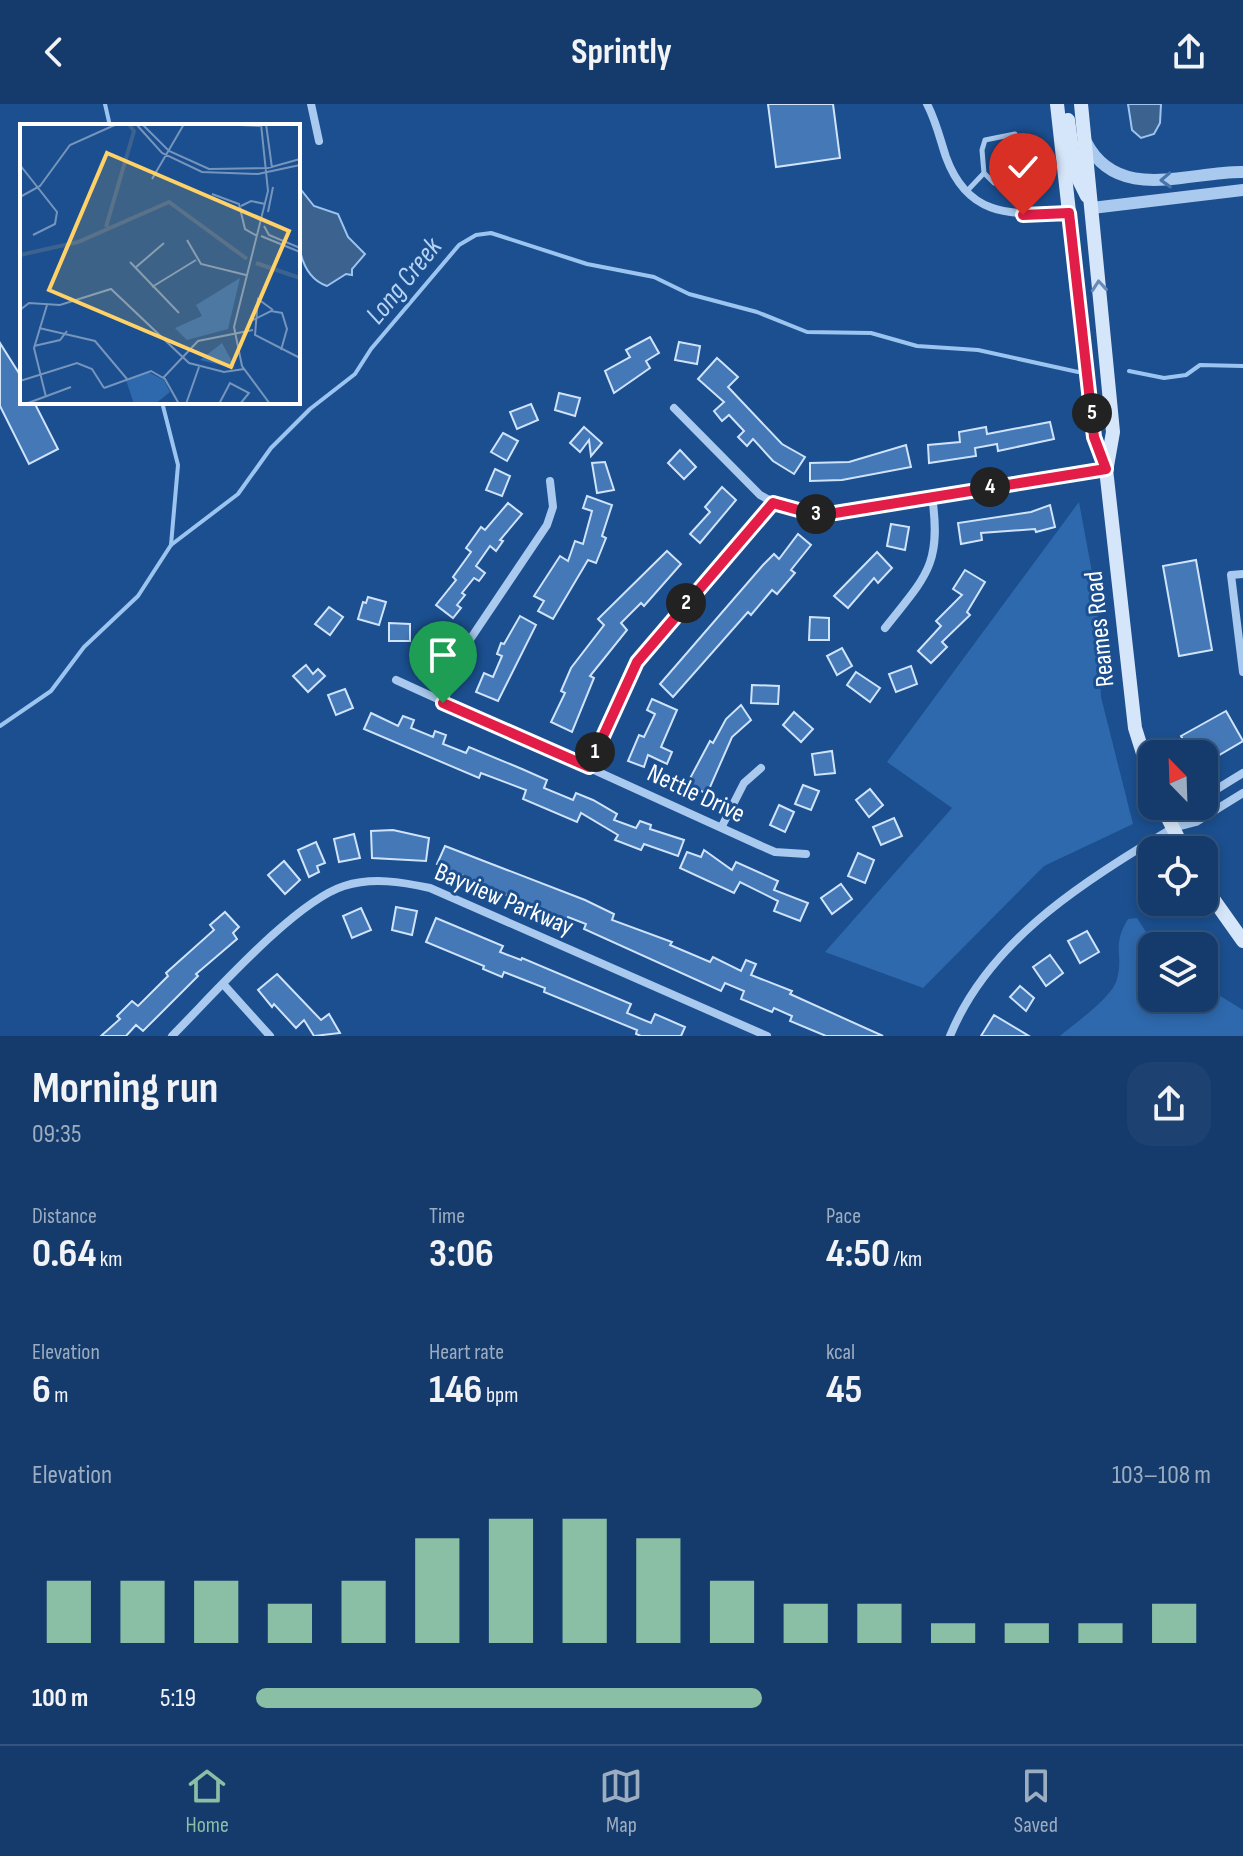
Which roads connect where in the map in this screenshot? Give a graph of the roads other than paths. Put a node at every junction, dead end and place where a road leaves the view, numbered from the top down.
1 (311, 104) edge
2 (927, 104) edge
3 (1057, 104) edge
4 (1065, 104) edge
5 (1081, 104) edge
6 (319, 141) dead end
7 (1086, 141) junction
8 (1243, 172) edge
9 (984, 173) junction
10 (1243, 190) edge
11 (967, 191) junction
12 (1092, 208) junction
13 (1069, 213) junction
14 (1106, 363) junction
15 (674, 408) dead end
16 (1106, 469) junction
17 (550, 481) dead end
18 (932, 496) junction
19 (773, 503) junction
20 (1243, 574) edge
21 (885, 628) dead end
22 (1243, 672) edge
23 (396, 680) dead end
24 (443, 703) junction
25 (1139, 740) edge
26 (589, 767) junction
27 (761, 768) dead end
28 (1243, 773) edge
29 (1218, 788) edge
30 (1243, 793) edge
31 (1169, 820) edge
32 (1179, 820) edge
33 (722, 826) junction
34 (1173, 828) junction
35 (1177, 836) edge
36 (806, 854) dead end
37 (1218, 906) edge
38 (1243, 941) edge
39 (224, 985) junction
40 (172, 1036) edge
41 (270, 1036) edge
42 (767, 1036) edge
43 (950, 1036) edge

1 - 6 street
2 - 11 street
3 - 13 main road, Reames Road
4 - 12 main road
5 - 7 main road, Reames Road
8 -> 7 street
7 - 12 main road, Reames Road
9 - 9 lane
9 - 11 lane
10 - 12 street
11 - 13 street
14 -> 12 main road, Reames Road
13 - 14 main road
13 - 16 main road, Reames Road
14 - 16 main road, Reames Road
15 - 19 street
16 - 18 street
16 - 25 main road, Reames Road
17 - 24 street
18 - 19 street
18 - 21 street
19 - 26 street
20 - 22 street
23 - 24 street, Nettle Drive
24 - 26 street, Nettle Drive
26 - 33 street, Nettle Drive
27 - 33 street
28 - 29 street
30 - 34 street
31 - 34 main road
32 - 34 street
33 - 36 street, Nettle Drive
34 - 35 main road
34 - 43 street
37 - 38 main road
39 - 40 street, Bayview Parkway
39 - 41 street
39 - 42 street, Bayview Parkway

